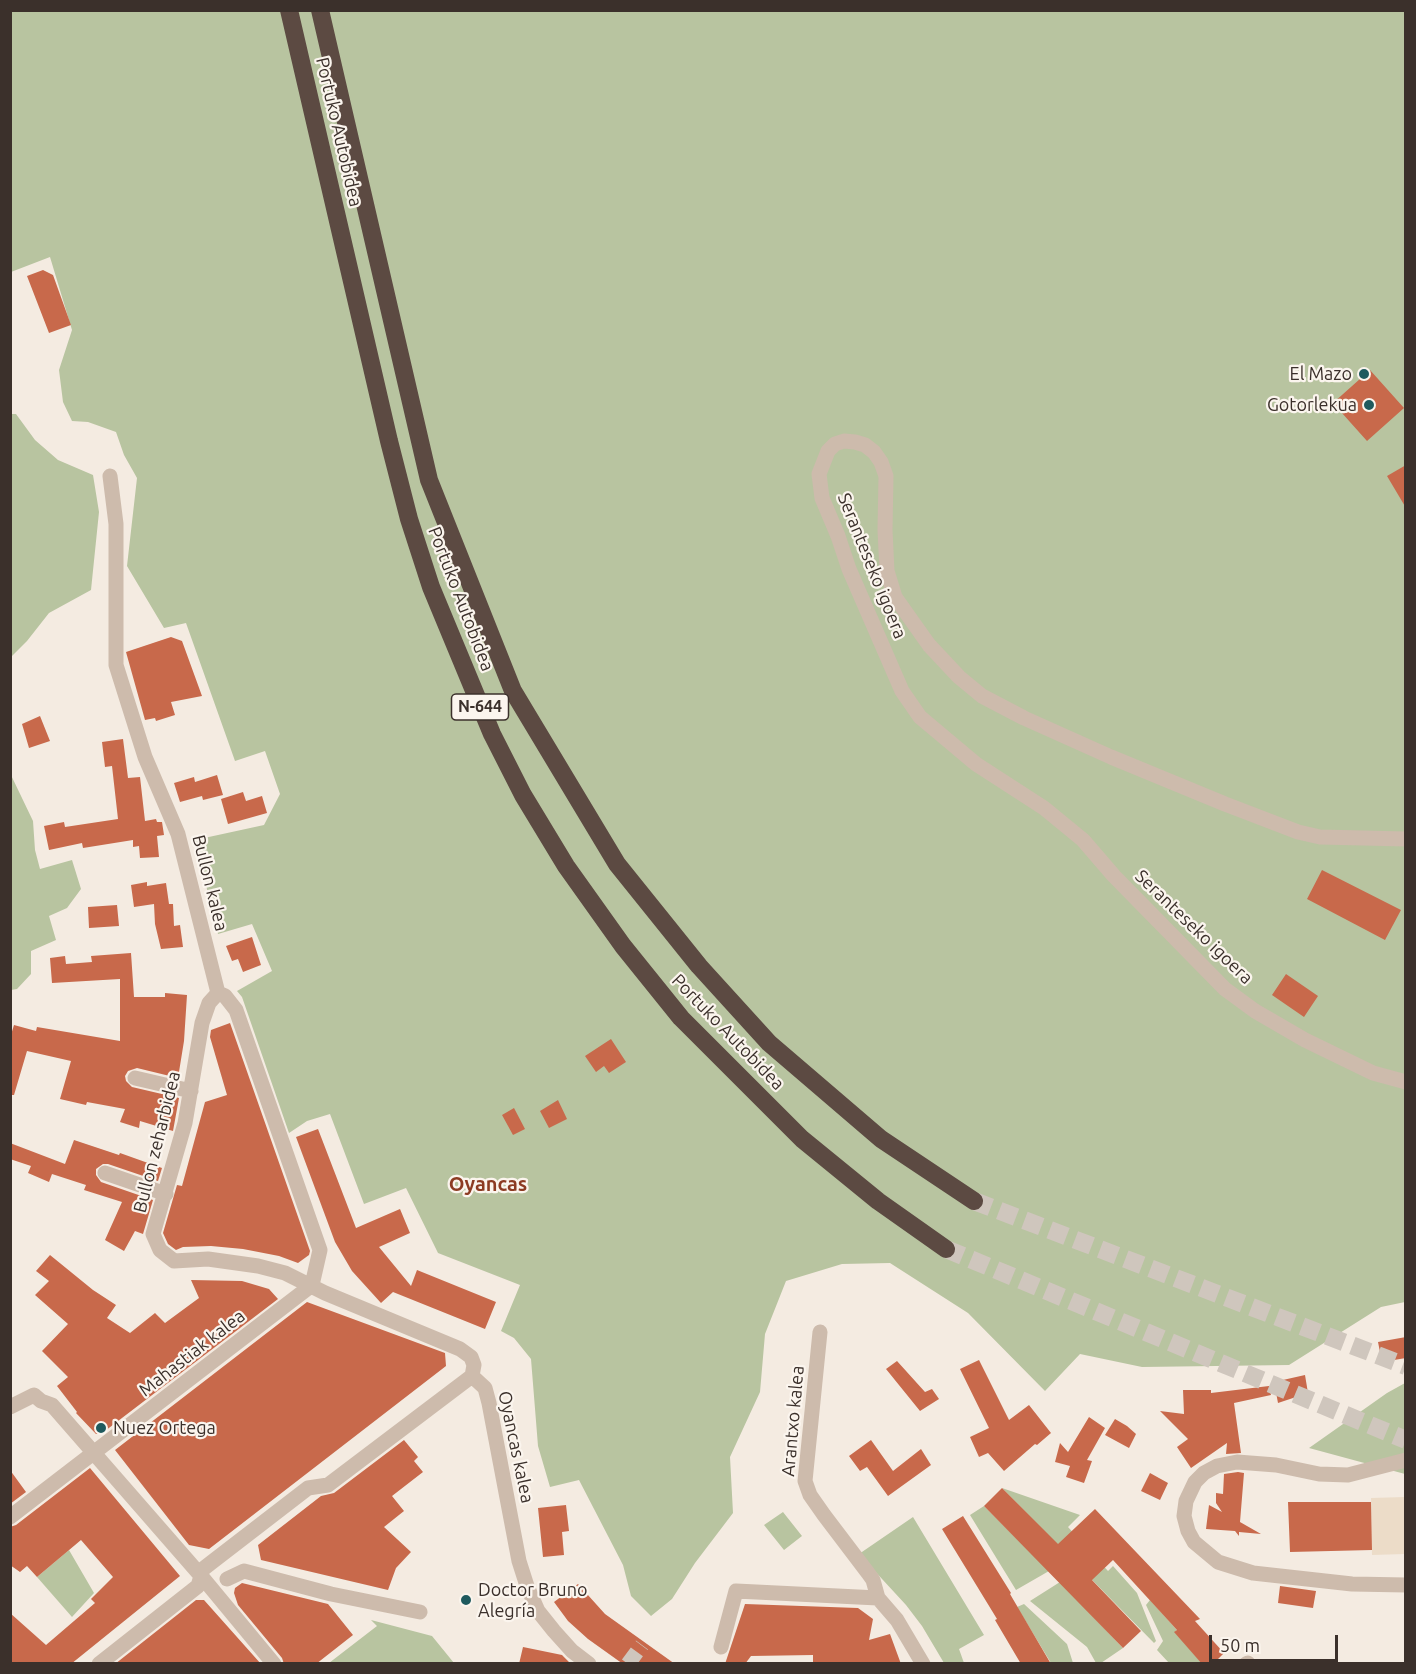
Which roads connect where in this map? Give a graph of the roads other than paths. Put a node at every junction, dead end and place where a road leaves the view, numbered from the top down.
1 (289, 10) edge
2 (320, 10) edge
3 (110, 476) dead end
4 (1406, 839) edge
5 (218, 993) junction
6 (135, 1078) dead end
7 (1406, 1082) edge
8 (191, 1091) junction
9 (105, 1173) dead end
10 (166, 1194) junction
11 (974, 1201) tunnel mouth
12 (946, 1249) tunnel mouth
13 (312, 1285) junction
14 (820, 1332) dead end
15 (472, 1376) junction
16 (10, 1407) edge
17 (94, 1453) junction
18 (1406, 1460) edge
19 (10, 1517) edge
20 (202, 1577) junction
21 (227, 1579) dead end
22 (1406, 1585) edge
23 (878, 1598) junction
24 (420, 1612) dead end
25 (721, 1647) dead end
26 (914, 1657) edge
27 (99, 1664) edge
28 (274, 1664) edge
29 (589, 1664) edge
30 (923, 1664) edge

1 - 12 highway, Portuko Autobidea / N-644
2 - 11 highway, Portuko Autobidea / N-644
3 - 5 street, Bullon kalea
4 - 7 street, Seranteseko igoera
5 - 8 street, Bullon zeharbidea
5 - 13 street, Bullon kalea
6 - 8 street
8 - 10 street, Bullon zeharbidea
9 - 10 street
10 - 13 street, Bullon zeharbidea
13 - 15 street, Oyancas kalea
13 - 17 street, Mahastiak kalea
14 - 23 street, Arantxo kalea
15 - 20 street
15 - 29 street, Oyancas kalea
16 - 17 street
17 - 19 street, Mahastiak kalea
17 - 20 street
18 - 22 street
20 - 27 street
20 - 28 street
21 - 24 street
23 - 25 street
23 - 26 street, Arantxo kalea
26 - 30 street, Arantxo kalea

